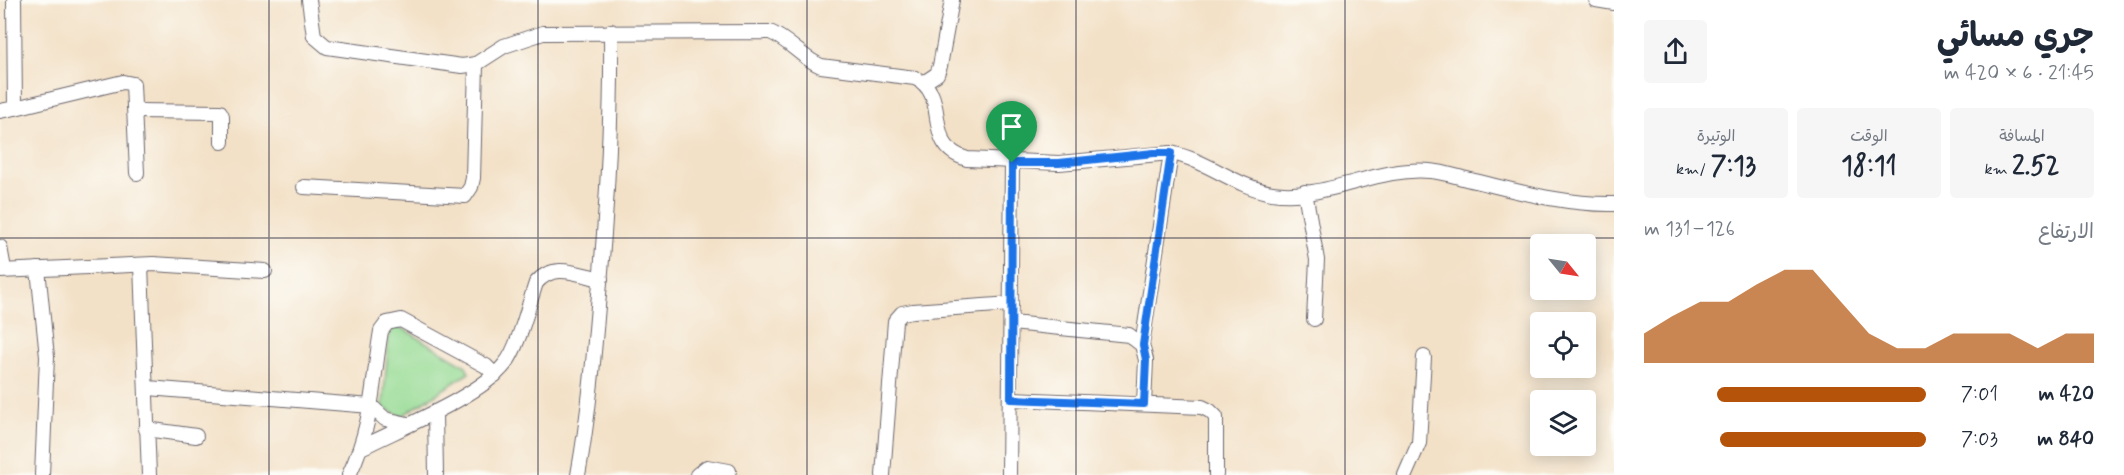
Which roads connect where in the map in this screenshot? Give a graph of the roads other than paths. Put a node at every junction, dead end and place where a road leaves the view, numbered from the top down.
1 (14, 0) edge
2 (309, 0) edge
3 (952, 0) edge
4 (1596, 0) edge
5 (1614, 3) edge
6 (611, 31) junction
7 (476, 64) junction
8 (925, 82) junction
9 (15, 108) junction
10 (0, 111) edge
11 (136, 111) junction
12 (222, 142) dead end
13 (1171, 153) junction
14 (1012, 163) junction
15 (137, 173) dead end
16 (304, 187) dead end
17 (1305, 192) junction
18 (1614, 204) edge
19 (0, 247) edge
20 (141, 265) junction
21 (38, 269) junction
22 (2, 270) edge
23 (265, 271) dead end
24 (601, 279) junction
25 (1011, 304) junction
26 (1314, 319) dead end
27 (1012, 323) junction
28 (1143, 345) junction
29 (1424, 357) dead end
30 (495, 375) junction
31 (148, 388) junction
32 (1011, 399) junction
33 (1144, 404) junction
34 (371, 406) junction
35 (435, 412) junction
36 (408, 424) junction
37 (146, 429) junction
38 (196, 436) dead end
39 (363, 447) junction
40 (729, 471) dead end
41 (42, 475) edge
42 (149, 475) edge
43 (349, 475) edge
44 (436, 475) edge
45 (578, 475) edge
46 (697, 475) edge
47 (883, 475) edge
48 (1009, 475) edge
49 (1216, 475) edge
50 (1405, 475) edge

1 - 9 street
2 - 7 street
3 - 8 street
4 - 5 street
6 - 7 street
6 - 8 street
6 - 24 street
7 - 16 street
8 - 14 street
9 - 10 street
9 - 11 street
11 - 12 street
11 - 15 street
13 - 14 street
13 - 17 street
13 - 28 street
14 - 25 street
17 - 18 street
17 - 26 street
19 - 22 street
20 - 21 street
20 - 23 street
20 - 31 street
21 - 22 street
21 - 41 street
24 - 30 street
24 - 45 street
25 - 27 street
25 - 47 street
27 - 28 street
27 - 32 street
28 - 33 street
29 - 50 street
30 - 34 street
30 - 35 street
31 - 34 street
31 - 37 street
32 - 33 street
32 - 48 street
33 - 49 street
34 - 36 street
34 - 39 street
35 - 36 street
35 - 44 street
36 - 39 street
37 - 38 street
37 - 42 street
39 - 43 street
40 - 46 street

